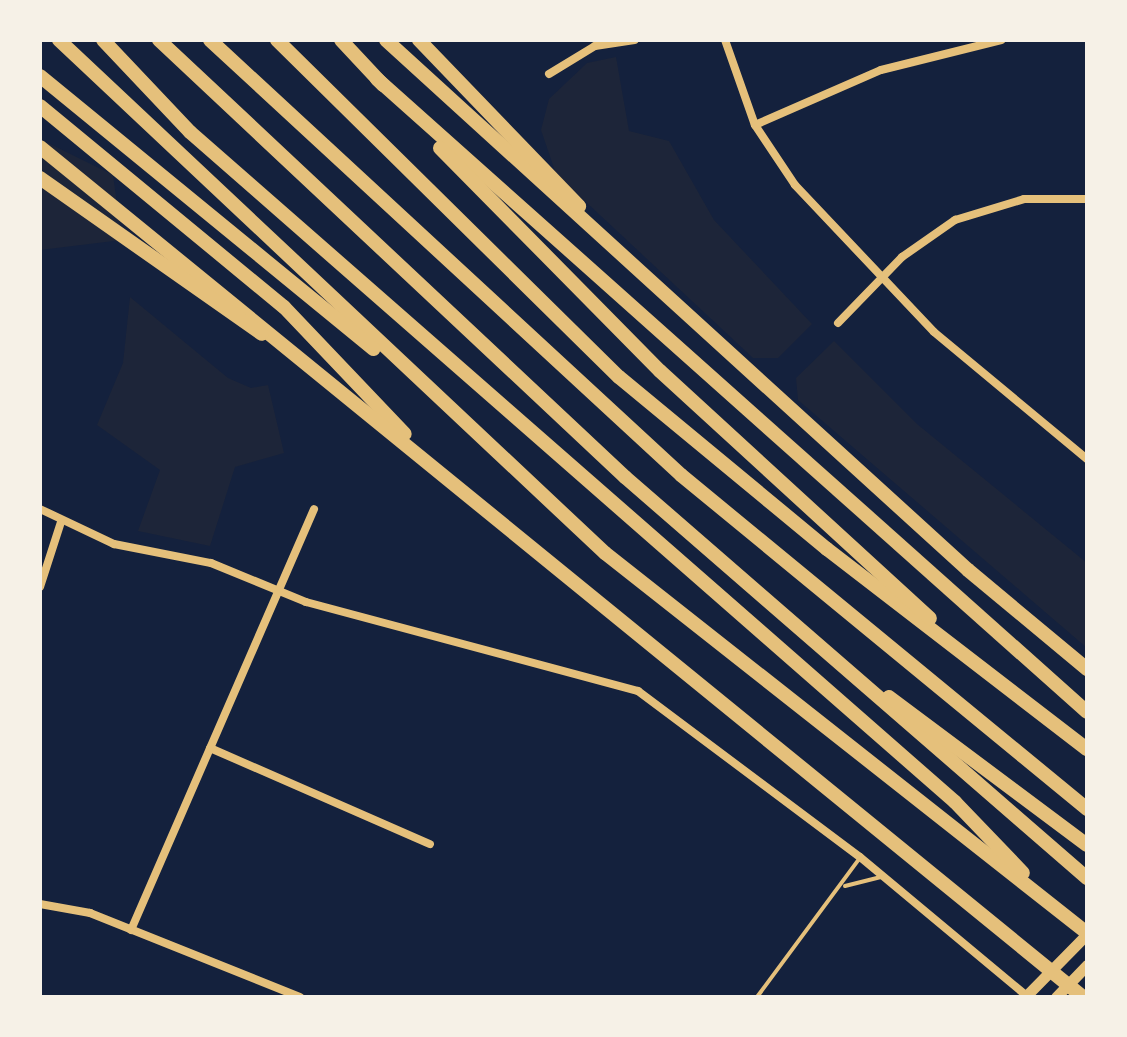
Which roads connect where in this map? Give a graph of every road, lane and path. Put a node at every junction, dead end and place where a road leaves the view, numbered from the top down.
1 (59, 40) edge
2 (103, 40) edge
3 (159, 40) edge
4 (210, 40) edge
5 (277, 40) edge
6 (341, 40) edge
7 (386, 40) edge
8 (419, 40) edge
9 (635, 40) edge
10 (725, 40) edge
11 (1001, 40) edge
12 (549, 74) dead end
13 (40, 76) edge
14 (377, 79) junction
15 (40, 106) edge
16 (755, 125) junction
17 (40, 147) edge
18 (40, 178) edge
19 (1087, 199) edge
20 (628, 259) junction
21 (881, 278) junction
22 (838, 323) dead end
23 (343, 392) junction
24 (449, 413) junction
25 (1087, 459) edge
26 (428, 462) junction
27 (40, 509) edge
28 (314, 509) dead end
29 (61, 522) junction
30 (40, 587) edge
31 (279, 591) junction
32 (787, 621) junction
33 (977, 662) junction
34 (1087, 669) edge
35 (1087, 712) edge
36 (210, 748) junction
37 (1087, 749) edge
38 (1087, 808) edge
39 (430, 844) dead end
40 (1087, 845) edge
41 (860, 857) junction
42 (883, 877) junction
43 (1087, 878) edge
44 (845, 886) junction
45 (40, 904) edge
46 (1053, 906) junction
47 (131, 930) junction
48 (1087, 933) edge
49 (1087, 965) edge
50 (300, 997) edge
51 (757, 997) edge
52 (1026, 997) edge
53 (1056, 997) edge
54 (1083, 997) edge

1 - 24 highway
2 - 46 highway
3 - 32 highway
4 - 38 highway
5 - 33 highway
6 - 14 highway
7 - 20 highway
8 - 20 highway
9 - 12 street
10 - 16 street
11 - 16 street
13 - 24 highway
14 - 33 highway
14 - 35 highway
15 - 26 highway
16 - 21 street
17 - 23 highway
18 - 23 highway
19 - 21 street
20 - 34 highway
21 - 22 street
21 - 25 street
23 - 26 highway
24 - 46 highway
26 - 54 highway
27 - 29 street
28 - 31 street
29 - 30 street
29 - 31 street
31 - 36 street
31 - 41 street
32 - 40 highway
32 - 43 highway
33 - 37 highway
36 - 39 street
36 - 47 street
41 - 42 street
41 - 44 lane
42 - 44 lane
42 - 52 street
44 - 51 lane
45 - 47 street
46 - 48 highway
47 - 50 street
48 - 52 main road
49 - 53 main road

